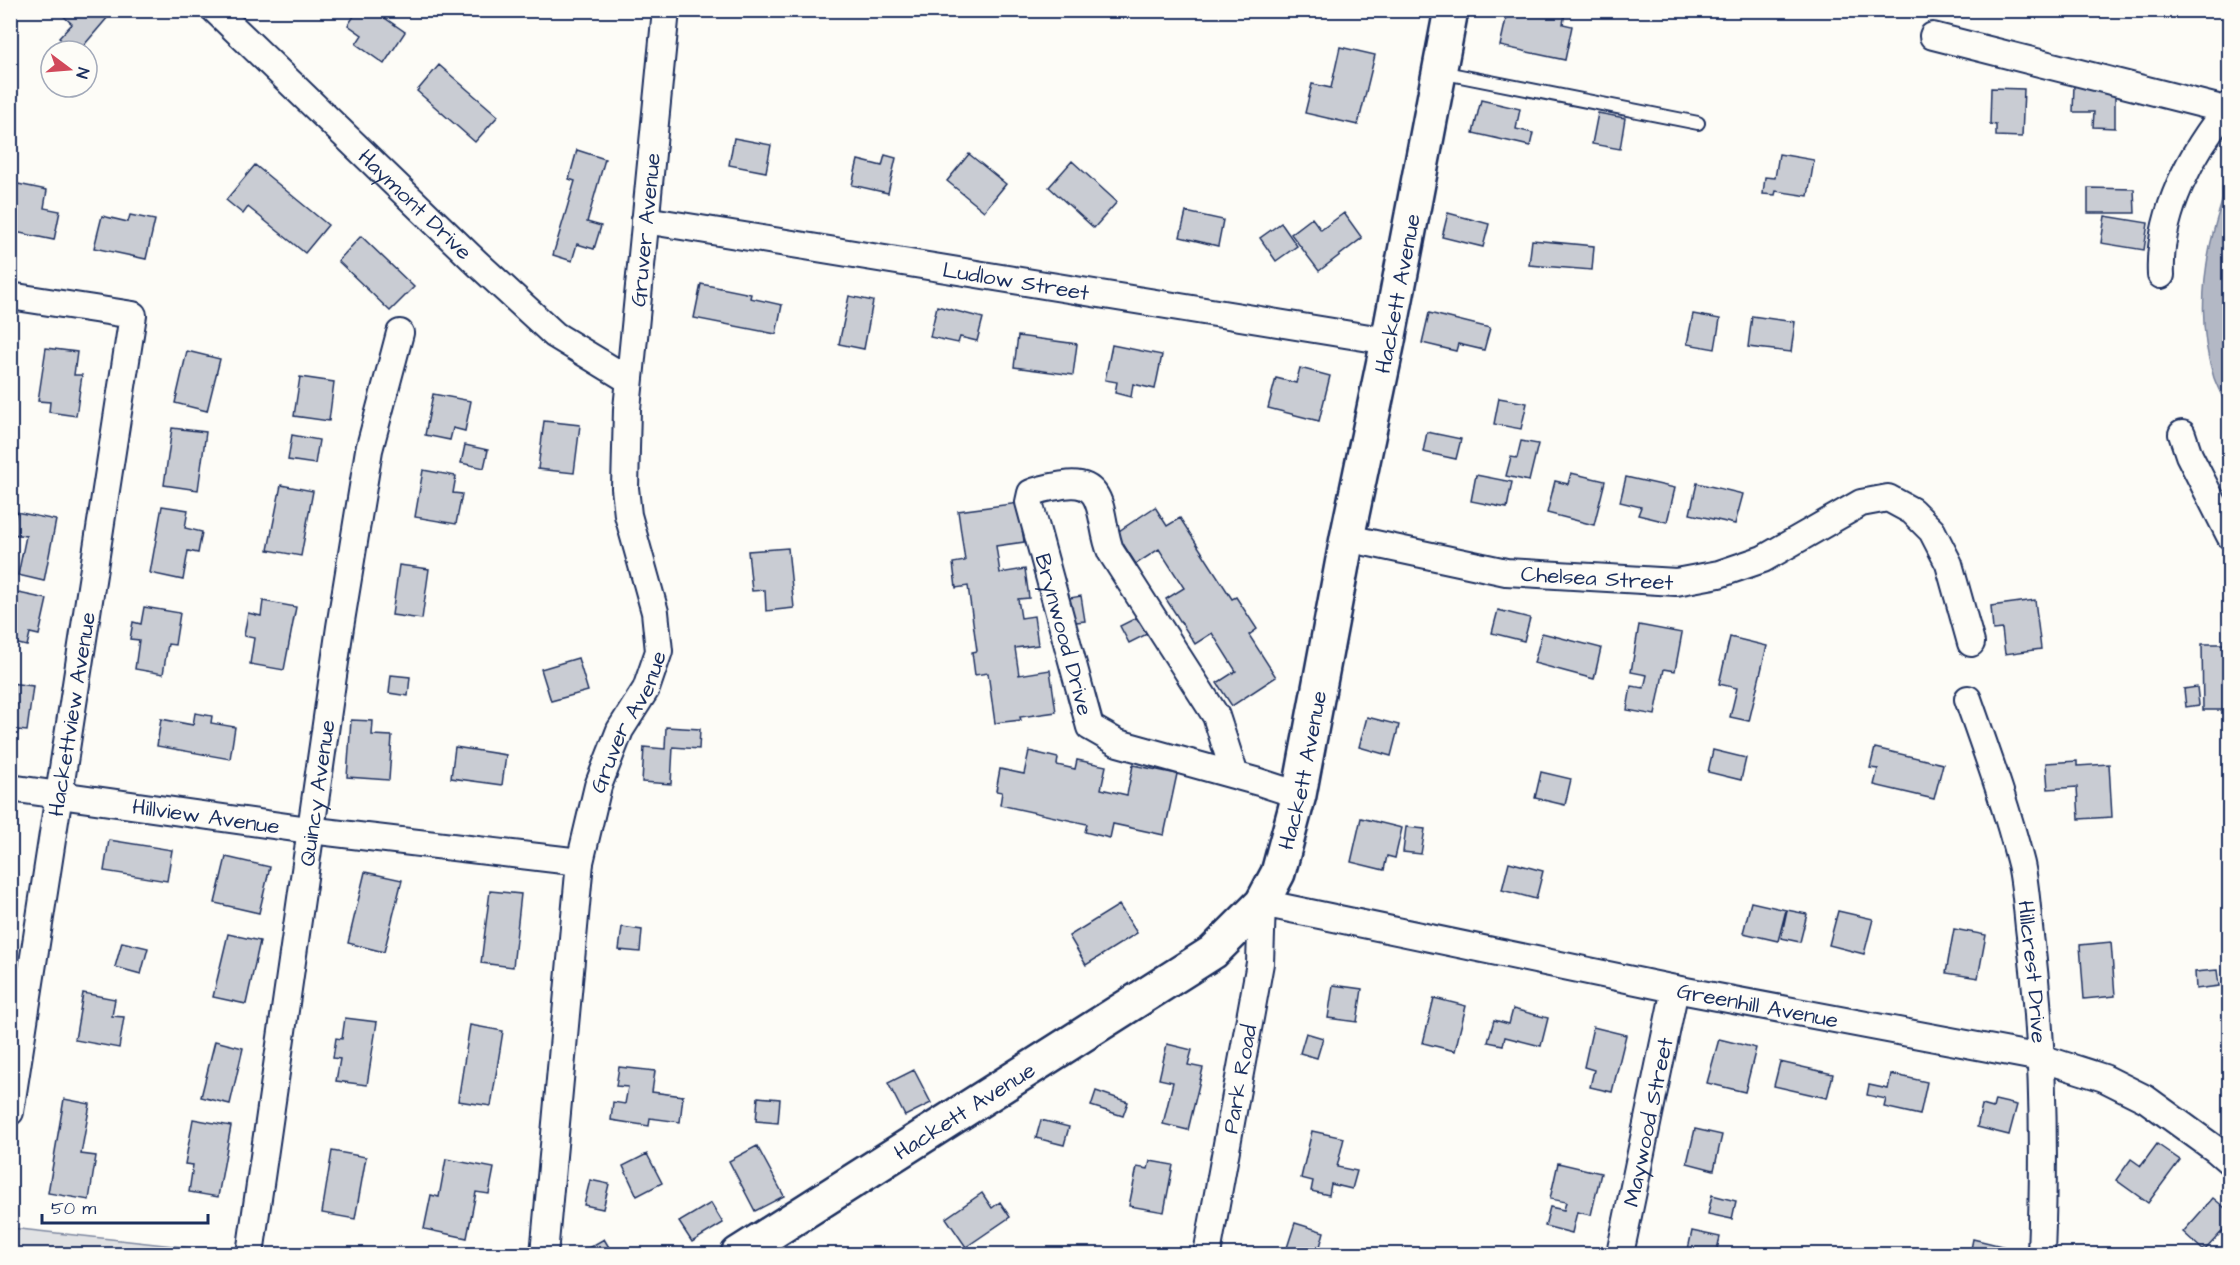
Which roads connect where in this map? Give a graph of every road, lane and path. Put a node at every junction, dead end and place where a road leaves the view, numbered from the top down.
1 (215, 10) edge
2 (666, 10) edge
3 (1451, 10) edge
4 (1933, 36) dead end
5 (1438, 72) junction
6 (2228, 108) edge
7 (1698, 123) dead end
8 (645, 220) junction
9 (2161, 275) dead end
10 (10, 296) edge
11 (400, 333) dead end
12 (1388, 341) junction
13 (629, 380) junction
14 (2182, 434) dead end
15 (2229, 536) edge
16 (1347, 538) junction
17 (1971, 643) dead end
18 (1968, 699) dead end
19 (1235, 775) junction
20 (10, 788) edge
21 (1299, 795) junction
22 (58, 796) junction
23 (309, 830) junction
24 (580, 862) junction
25 (1262, 903) junction
26 (1675, 989) junction
27 (2041, 1058) junction
28 (10, 1112) edge
29 (2229, 1162) edge
30 (250, 1254) edge
31 (544, 1254) edge
32 (738, 1254) edge
33 (1207, 1254) edge
34 (1620, 1254) edge
35 (2041, 1254) edge

1 - 13 street, Haymont Drive
2 - 8 street, Gruver Avenue
3 - 5 main road, Hackett Avenue
4 - 6 street
5 - 7 lane
5 - 12 main road, Hackett Avenue
6 - 9 street
8 - 12 street, Ludlow Street
8 - 13 street, Gruver Avenue
10 - 22 street, Hackettview Avenue
11 - 23 street, Quincy Avenue
12 - 16 main road, Hackett Avenue
13 - 24 street, Gruver Avenue
14 - 15 street
16 - 17 street, Chelsea Street
16 - 21 main road, Hackett Avenue
18 - 27 street, Hillcrest Drive
19 - 19 street, Brynwood Drive
19 - 21 street, Brynwood Drive
20 - 22 street, Hillview Avenue
21 - 25 main road, Hackett Avenue
22 - 23 street, Hillview Avenue
22 - 28 street, Hackettview Avenue
23 - 24 street, Hillview Avenue
23 - 30 street, Quincy Avenue
24 - 31 street, Gruver Avenue
25 - 26 street, Greenhill Avenue
25 - 32 main road, Hackett Avenue
25 - 33 street, Park Road
26 - 27 street, Greenhill Avenue
26 - 34 street, Maywood Street
27 - 29 street, Greenhill Avenue
27 - 35 street, Hillcrest Drive

